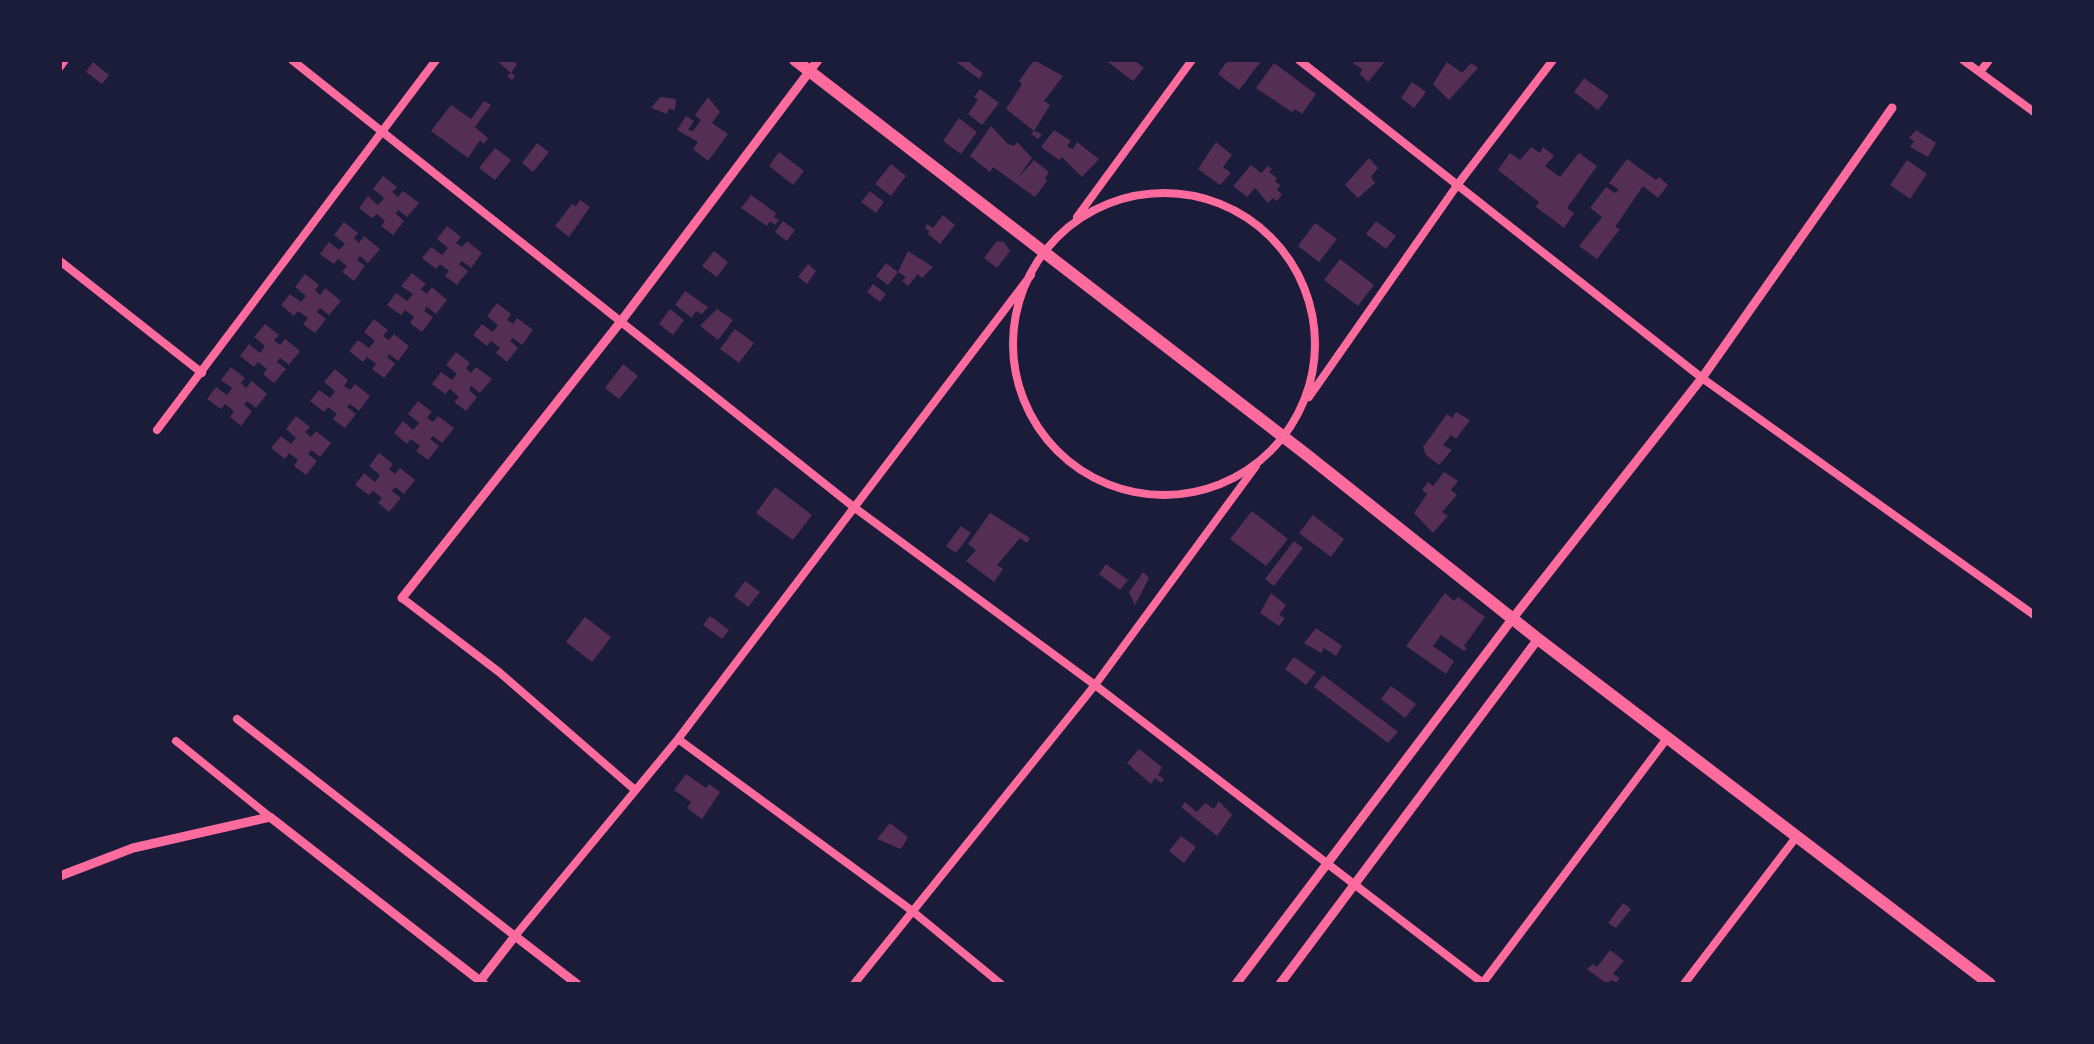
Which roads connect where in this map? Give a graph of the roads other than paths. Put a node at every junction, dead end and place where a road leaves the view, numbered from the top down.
1 (65, 60) edge
2 (292, 60) edge
3 (436, 60) edge
4 (795, 60) edge
5 (818, 60) edge
6 (1192, 60) edge
7 (1299, 60) edge
8 (1553, 60) edge
9 (1963, 60) edge
10 (1989, 60) edge
11 (60, 67) edge
12 (810, 71) junction
13 (1980, 72) junction
14 (1892, 108) dead end
15 (2034, 112) edge
16 (383, 130) junction
17 (1458, 184) junction
18 (1074, 220) junction
19 (1047, 255) junction
20 (60, 261) edge
21 (1031, 275) junction
22 (622, 320) junction
23 (202, 373) junction
24 (1702, 378) junction
25 (1299, 411) junction
26 (157, 430) dead end
27 (1284, 437) junction
28 (1259, 462) junction
29 (855, 508) junction
30 (402, 598) joint
31 (2034, 615) edge
32 (1513, 618) junction
33 (1538, 639) junction
34 (1095, 685) junction
35 (237, 719) dead end
36 (1668, 737) junction
37 (678, 739) junction
38 (176, 741) dead end
39 (635, 790) junction
40 (270, 817) junction
41 (1797, 836) junction
42 (1326, 865) junction
43 (60, 876) edge
44 (1352, 884) junction
45 (911, 910) junction
46 (515, 936) junction
47 (482, 982) edge
48 (1688, 983) edge
49 (577, 984) edge
50 (854, 984) edge
51 (1001, 984) edge
52 (1236, 984) edge
53 (1280, 984) edge
54 (1483, 984) edge
55 (1990, 984) edge

1 - 11 street
2 - 16 street
3 - 16 street
4 - 12 highway
5 - 12 street
6 - 18 street
7 - 17 street
8 - 17 street
9 - 13 street
10 - 13 street
12 - 19 highway
12 - 22 street
13 - 15 street
14 - 24 street
16 - 22 street
16 - 23 street
17 - 24 street
17 - 25 street
18 - 19 street
18 - 25 street
19 - 21 street
19 - 27 highway
20 - 23 street
21 - 28 street
21 - 29 street
22 - 29 street
22 - 30 street
23 - 26 street
24 - 31 street
24 - 32 street
25 - 27 street
27 - 28 street
27 - 32 highway
28 - 34 street
29 - 34 street
29 - 37 street
30 - 39 street
32 - 33 highway
32 - 42 street
33 - 36 highway
33 - 44 street
34 - 42 street
34 - 45 street
35 - 46 street
36 - 41 highway
36 - 54 street
37 - 39 street
37 - 45 street
38 - 40 street
39 - 46 street
40 - 43 street
40 - 47 street
41 - 48 street
41 - 55 highway
42 - 44 street
42 - 52 street
44 - 53 street
44 - 54 street
45 - 50 street
45 - 51 street
46 - 47 street
46 - 49 street

